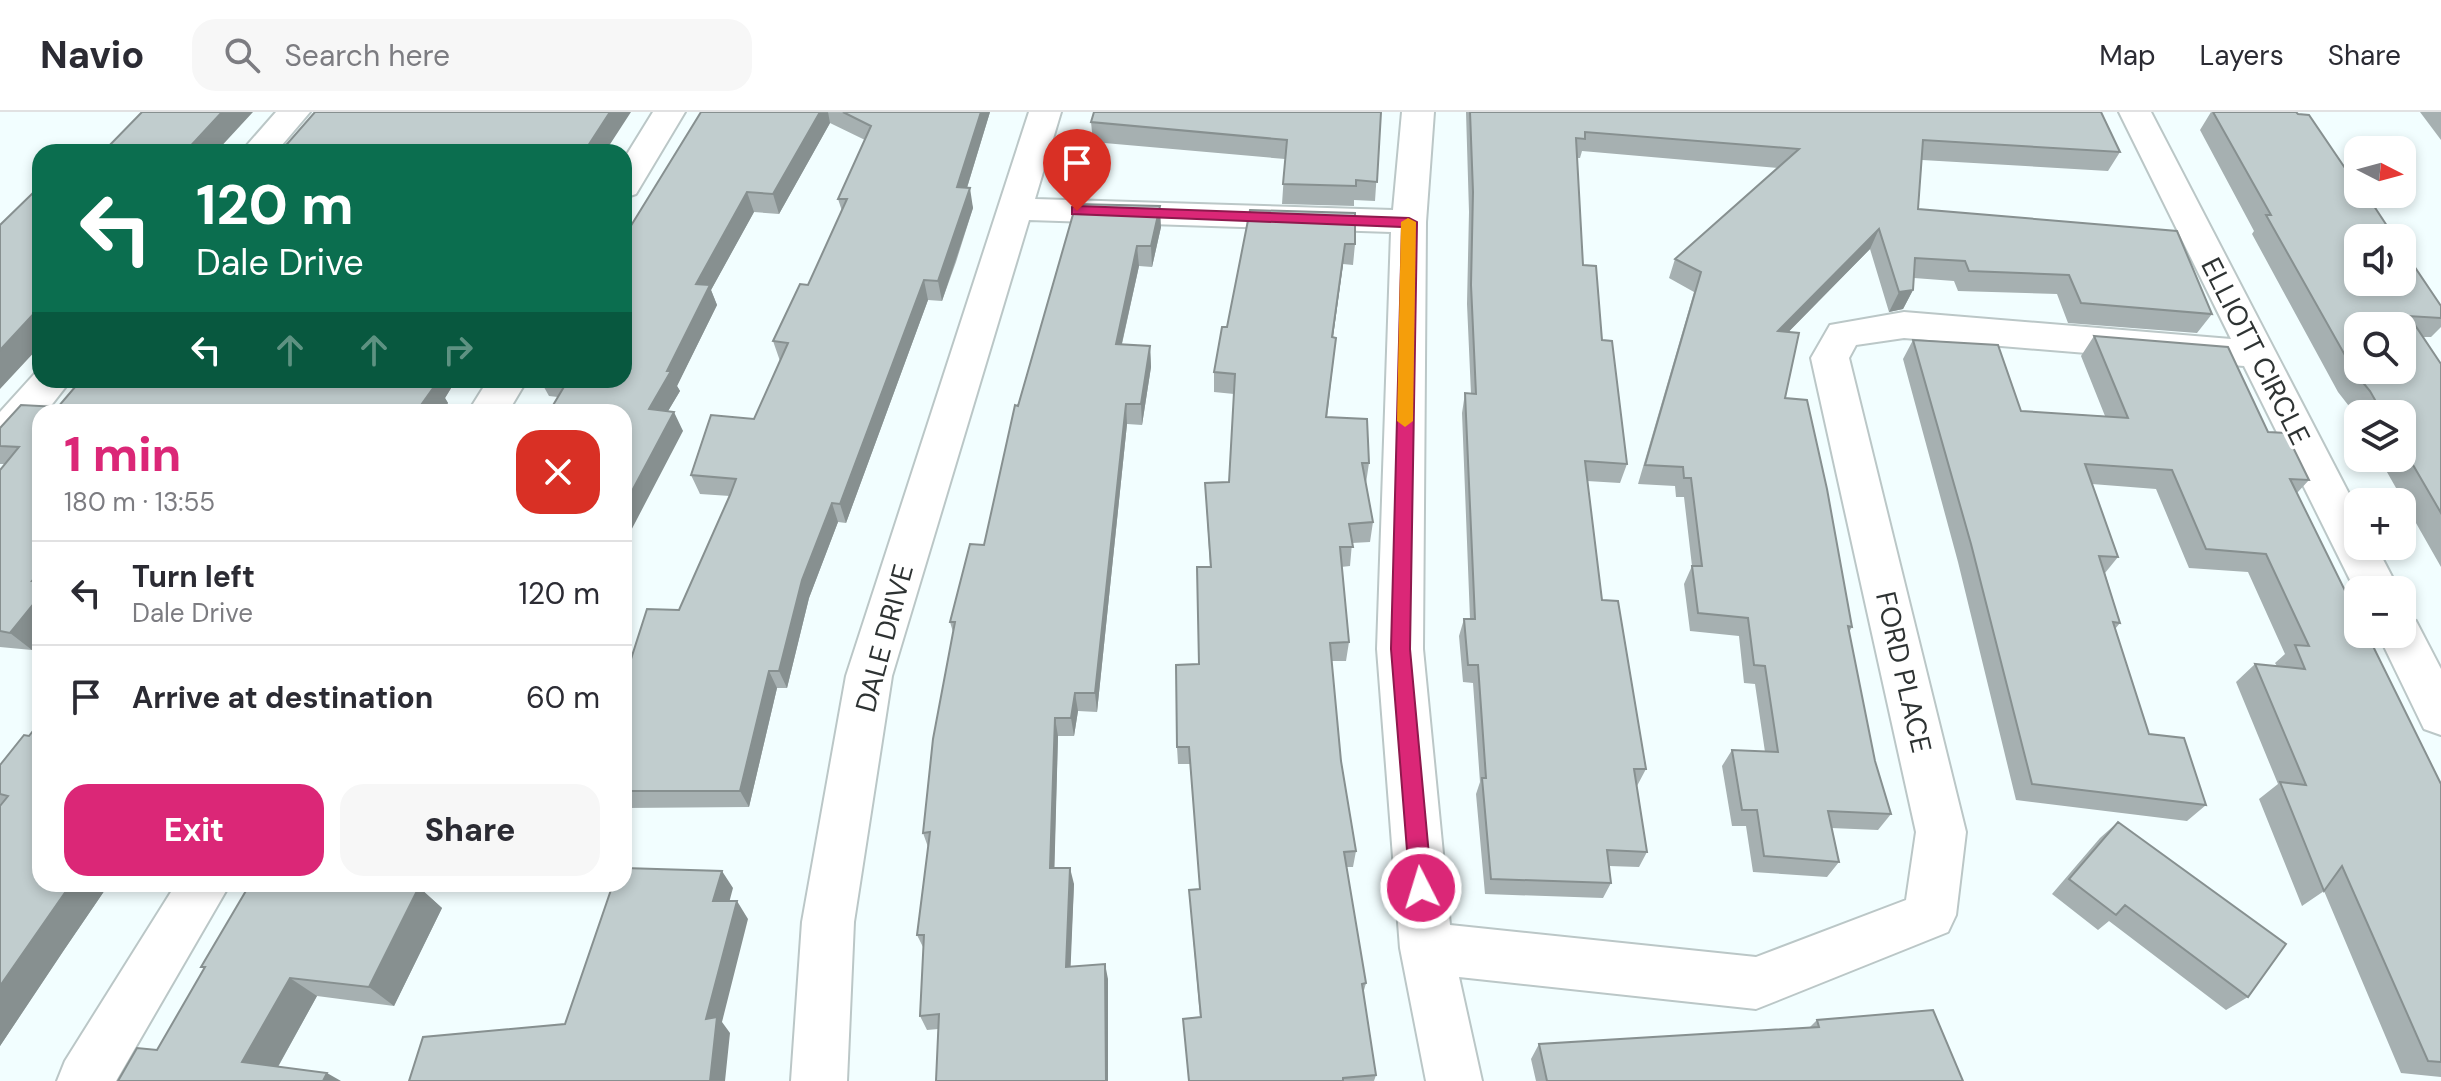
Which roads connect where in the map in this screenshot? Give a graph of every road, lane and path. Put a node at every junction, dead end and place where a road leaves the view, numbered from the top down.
1 (294, 112) edge
2 (669, 112) edge
3 (1045, 112) edge
4 (1418, 112) edge
5 (2135, 112) edge
6 (265, 144) edge
7 (632, 174) edge
8 (1016, 209) junction
9 (1409, 222) junction
10 (2257, 354) junction
11 (45, 388) edge
12 (0, 438) edge
13 (2370, 576) edge
14 (2407, 648) edge
15 (2441, 715) edge
16 (199, 892) edge
17 (1426, 948) junction
18 (85, 1081) edge
19 (819, 1081) edge
20 (1454, 1081) edge

1 - 6 street
2 - 7 street
3 - 8 street, DALE DRIVE
4 - 9 street
5 - 10 street, ELLIOTT CIRCLE
8 - 9 street
8 - 19 street, DALE DRIVE
9 - 17 street
10 - 13 street, ELLIOTT CIRCLE
10 - 17 street, FORD PLACE
11 - 12 street
14 - 15 street
16 - 18 street
17 - 20 street

